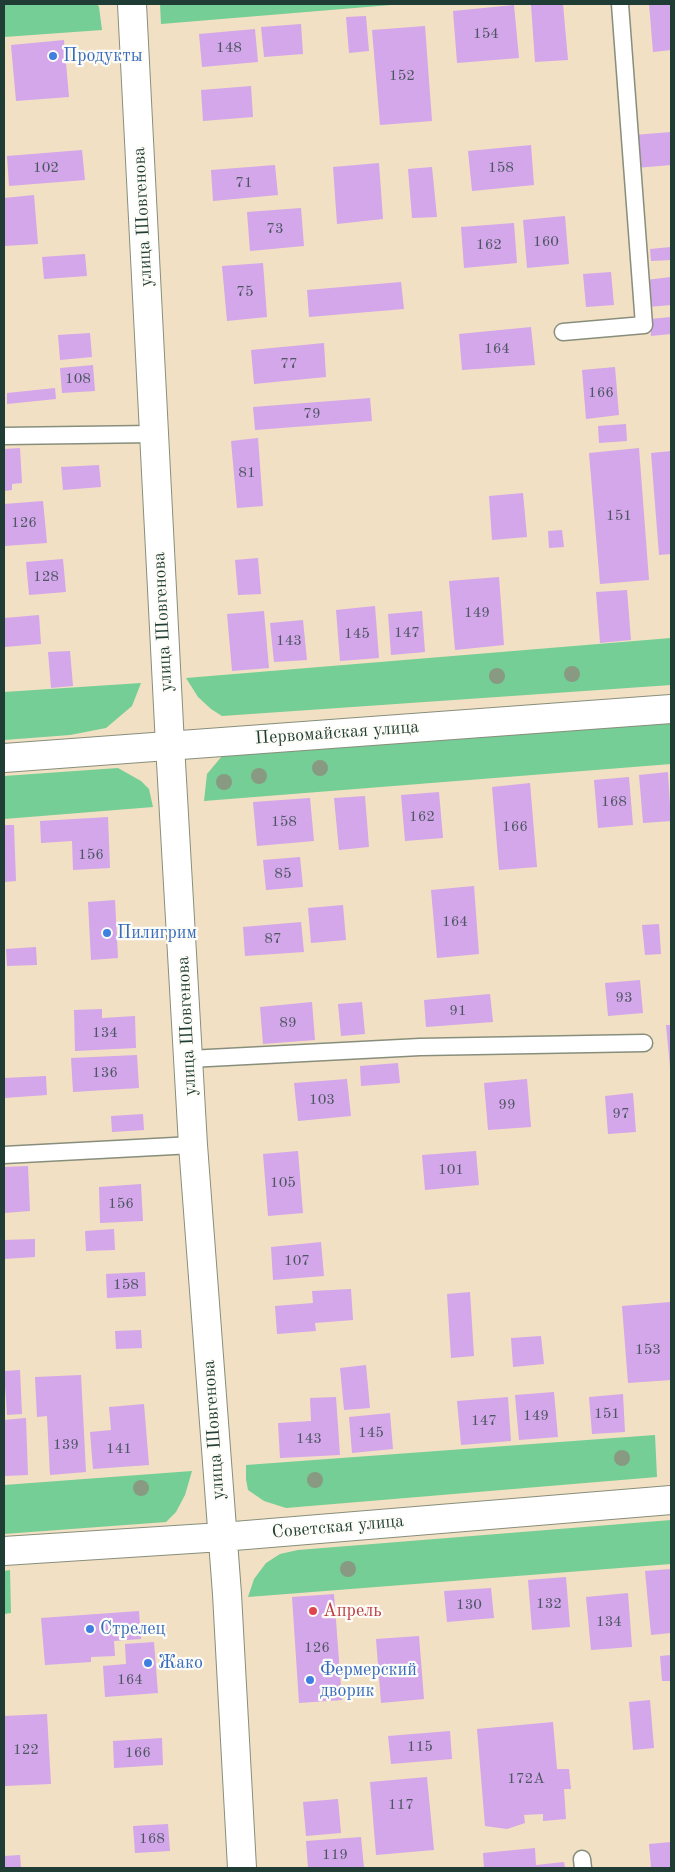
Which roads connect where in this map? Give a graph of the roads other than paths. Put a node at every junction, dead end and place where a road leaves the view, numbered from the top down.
1 (132, 4) edge
2 (620, 4) edge
3 (563, 332) dead end
4 (154, 434) junction
5 (4, 436) edge
6 (671, 709) edge
7 (170, 745) junction
8 (4, 758) edge
9 (644, 1043) dead end
10 (189, 1059) junction
11 (193, 1145) junction
12 (4, 1155) edge
13 (671, 1500) edge
14 (222, 1537) junction
15 (4, 1551) edge
16 (242, 1868) edge

1 - 4 main road, улица Шовгенова
2 - 3 lane
4 - 5 lane
4 - 7 main road, улица Шовгенова
6 - 7 main road, Первомайская улица
7 - 8 main road, Первомайская улица
7 - 10 main road, улица Шовгенова
9 - 10 lane
10 - 11 main road, улица Шовгенова
11 - 12 lane
11 - 14 main road, улица Шовгенова
13 - 14 main road, Советская улица
14 - 15 main road, Советская улица
14 - 16 main road, улица Шовгенова

